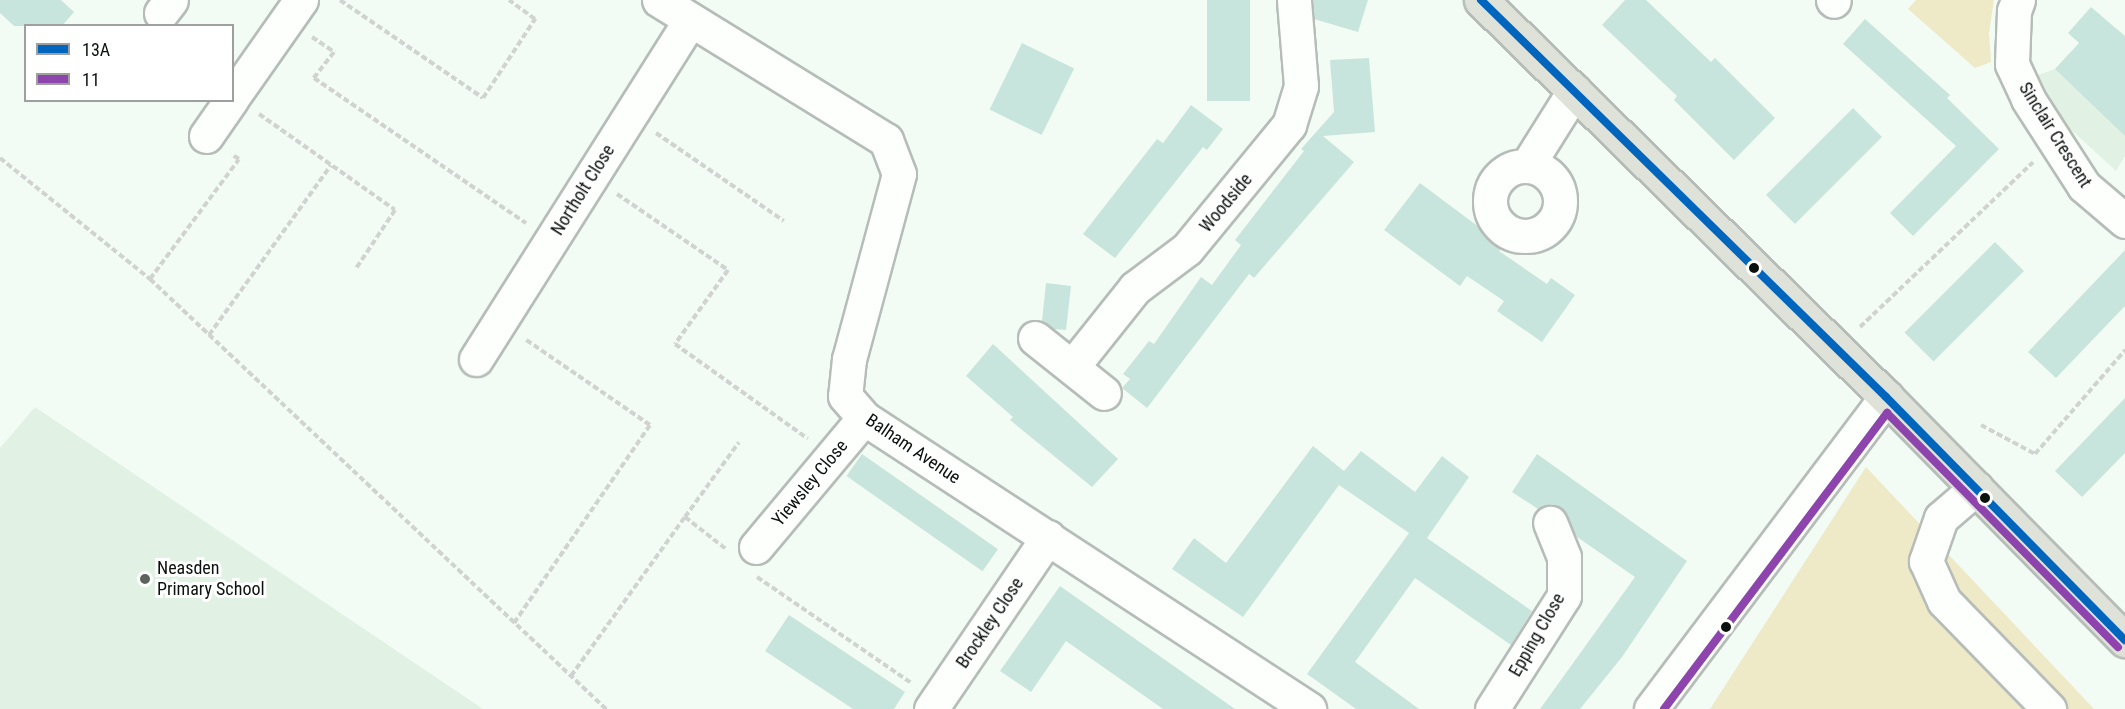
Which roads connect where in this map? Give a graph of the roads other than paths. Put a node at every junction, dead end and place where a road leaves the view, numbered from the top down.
1 (659, 0) edge
2 (1294, 0) edge
3 (1480, 0) edge
4 (2018, 0) edge
5 (294, 10) edge
6 (690, 21) junction
7 (1574, 91) junction
8 (234, 97) edge
9 (230, 102) edge
10 (206, 136) road end
11 (1527, 166) dead end
12 (2125, 221) edge
13 (1035, 338) dead end
14 (476, 359) dead end
15 (1072, 367) junction
16 (1104, 393) dead end
17 (1886, 397) junction
18 (864, 418) junction
19 (1976, 488) junction
20 (1550, 523) dead end
21 (1048, 537) junction
22 (752, 556) road end
23 (2125, 640) edge
24 (934, 705) edge
25 (1309, 709) edge
26 (1492, 709) edge
27 (1651, 709) edge
28 (2049, 709) edge

1 - 6 street, Balham Avenue
2 - 15 street, Woodside
3 - 7 main road
4 - 12 street, Sinclair Crescent
5 - 8 street
6 - 14 street, Northolt Close
6 - 18 street, Balham Avenue
7 - 11 street
7 - 17 main road
9 - 10 street
13 - 15 street
15 - 16 street
17 - 19 main road
17 - 27 street
18 - 21 street, Balham Avenue
18 - 22 street, Yiewsley Close
19 - 23 main road
19 - 28 street
20 - 26 street, Epping Close
21 - 24 street, Brockley Close
21 - 25 street, Balham Avenue

